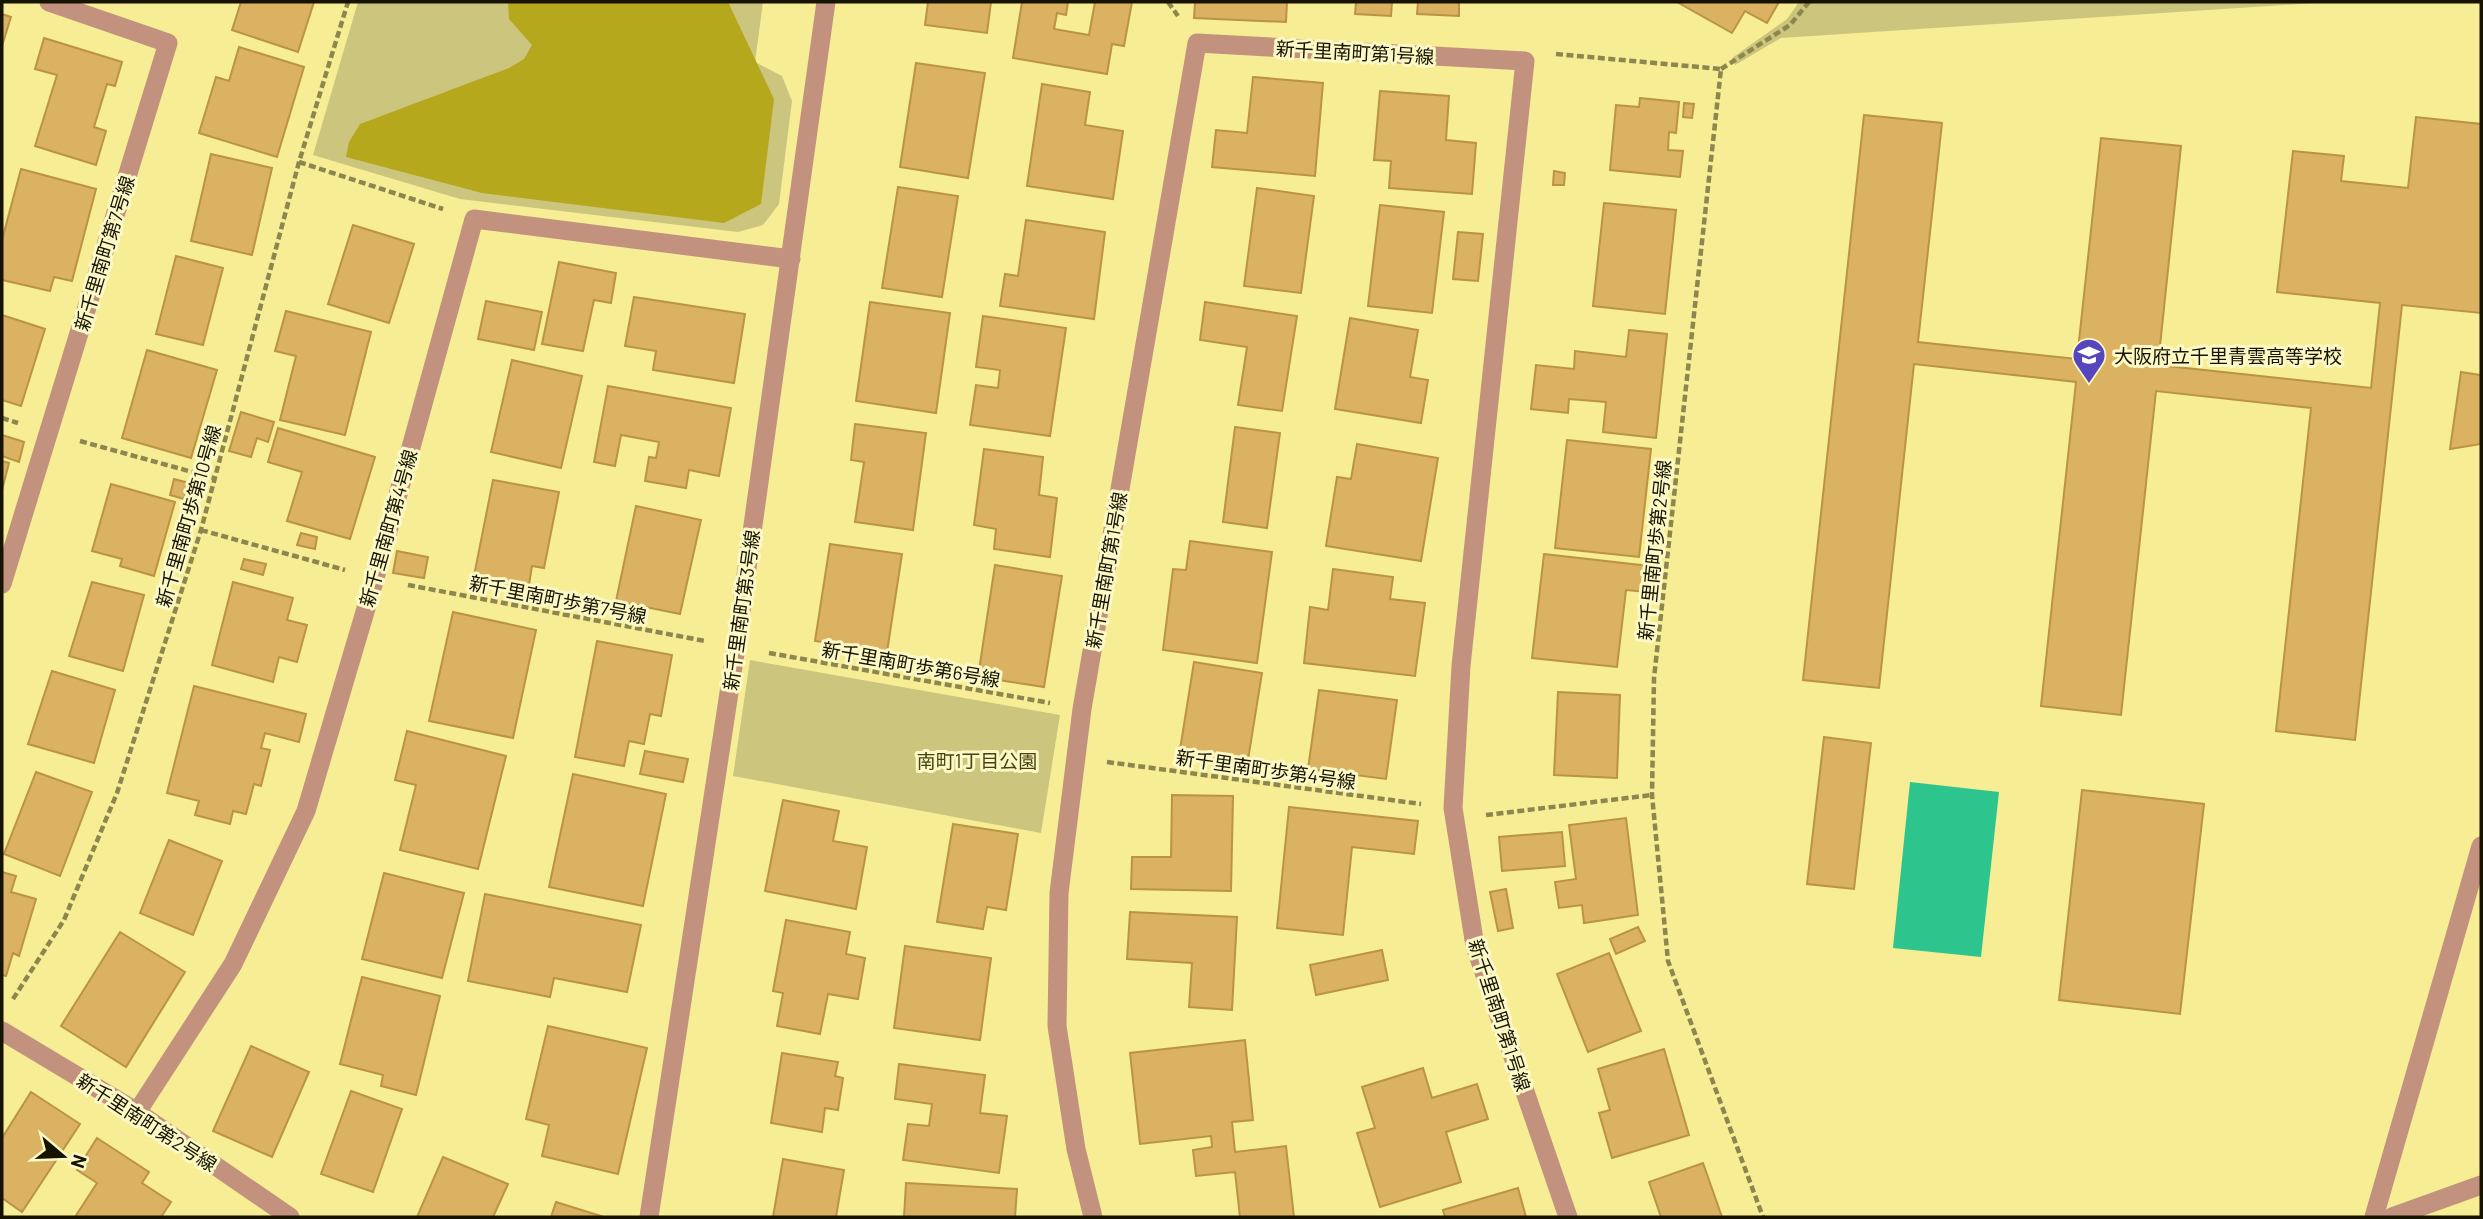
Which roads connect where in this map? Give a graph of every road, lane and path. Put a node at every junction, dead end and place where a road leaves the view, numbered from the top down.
1 (49, 2) edge
2 (348, 2) edge
3 (822, 2) edge
4 (1809, 2) edge
5 (1525, 61) junction
6 (1721, 69) junction
7 (299, 162) junction
8 (474, 219) junction
9 (791, 259) junction
10 (48, 433) junction
11 (214, 478) junction
12 (201, 530) junction
13 (375, 579) junction
14 (2, 584) edge
15 (736, 647) junction
16 (1082, 709) junction
17 (1076, 758) junction
18 (1652, 795) junction
19 (1453, 808) junction
20 (2481, 846) edge
21 (9, 1006) dead end
22 (2, 1031) edge
23 (136, 1112) junction
24 (2481, 1185) edge
25 (2421, 1212) edge
26 (290, 1217) edge
27 (649, 1217) edge
28 (1093, 1217) edge
29 (1568, 1217) edge
30 (1763, 1217) edge
31 (2374, 1217) edge
32 (2392, 1217) edge

1 - 10 street, 新千里南町第7号線
2 - 7 path, 新千里南町歩第10号線
3 - 9 street, 新千里南町第3号線
4 - 6 path
5 - 6 path
5 - 16 street, 新千里南町第1号線
5 - 19 street, 新千里南町第1号線
6 - 18 path, 新千里南町歩第2号線
7 - 8 path
7 - 11 path, 新千里南町歩第10号線
8 - 9 street
8 - 13 street, 新千里南町第4号線
9 - 15 street, 新千里南町第3号線
10 - 11 path
10 - 14 street, 新千里南町第7号線
11 - 12 path, 新千里南町歩第10号線
12 - 13 path, 新千里南町歩第7号線
12 - 21 path, 新千里南町歩第10号線
13 - 15 path, 新千里南町歩第7号線
13 - 23 street, 新千里南町第4号線
15 - 16 path, 新千里南町歩第6号線
15 - 27 street, 新千里南町第3号線
16 - 17 street, 新千里南町第1号線
17 - 19 path, 新千里南町歩第4号線
17 - 28 street, 新千里南町第1号線
18 - 19 path, 新千里南町歩第4号線
18 - 30 path, 新千里南町歩第2号線
19 - 29 street, 新千里南町第1号線
20 - 31 street
22 - 23 street, 新千里南町第2号線
23 - 26 street, 新千里南町第2号線
24 - 25 street
25 - 32 street

